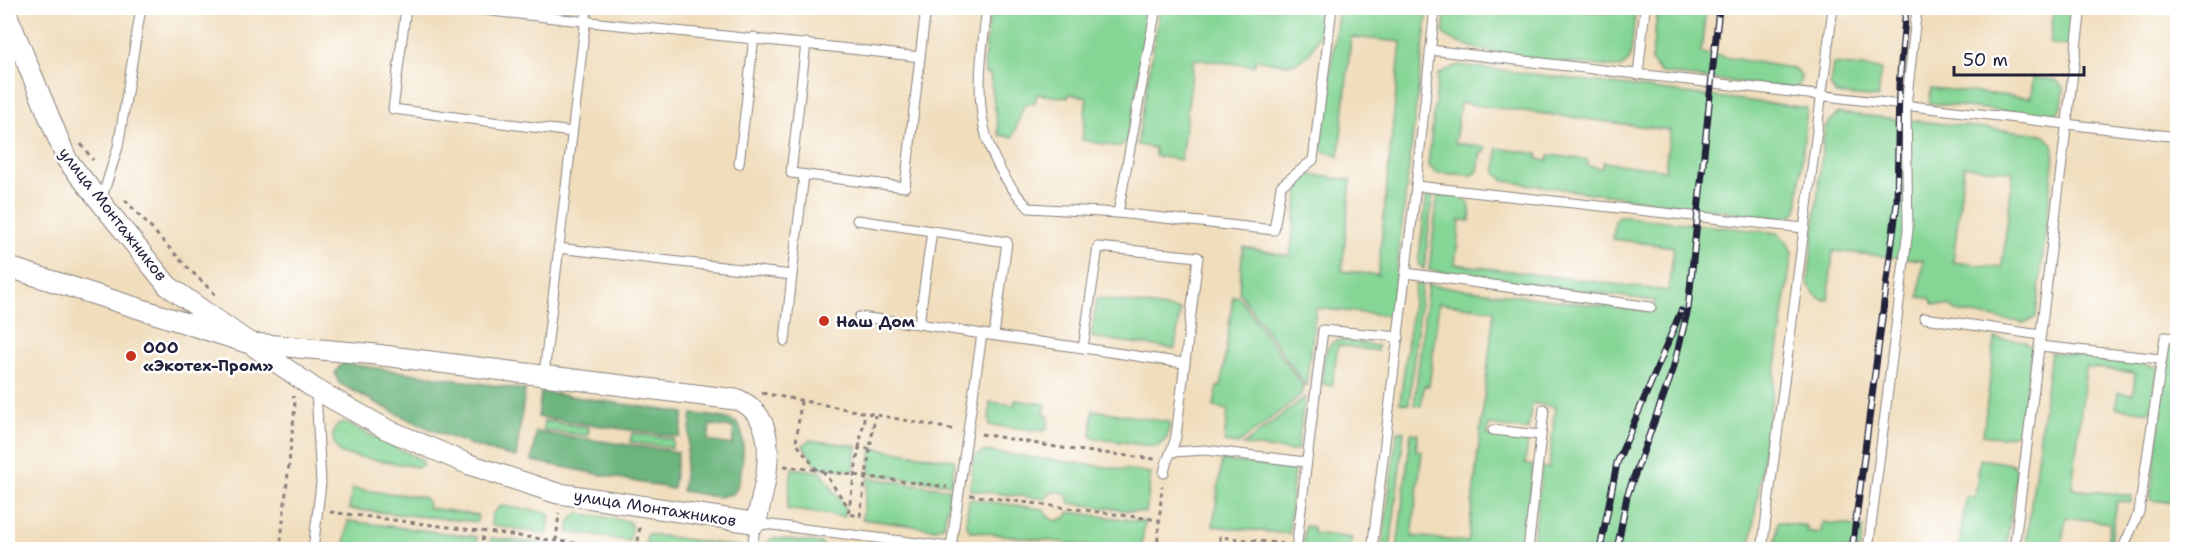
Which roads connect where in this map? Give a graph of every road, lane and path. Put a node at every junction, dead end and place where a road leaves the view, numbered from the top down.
1 (141, 8) edge
2 (406, 8) edge
3 (468, 8) edge
4 (586, 8) edge
5 (926, 8) edge
6 (987, 8) edge
7 (1156, 8) edge
8 (1332, 8) edge
9 (1435, 8) edge
10 (1645, 8) edge
11 (1833, 8) edge
12 (1917, 8) edge
13 (2081, 8) edge
14 (8, 17) edge
15 (585, 23) junction
16 (753, 38) junction
17 (806, 43) junction
18 (1430, 50) junction
19 (920, 57) junction
20 (1638, 75) junction
21 (1821, 96) junction
22 (1906, 106) junction
23 (2067, 124) junction
24 (572, 132) junction
25 (75, 135) dead end
26 (2178, 137) edge
27 (739, 164) dead end
28 (804, 175) junction
29 (107, 181) junction
30 (1416, 186) junction
31 (100, 203) junction
32 (1118, 213) junction
33 (857, 220) dead end
34 (1804, 228) junction
35 (932, 231) junction
36 (558, 248) junction
37 (8, 267) edge
38 (1406, 273) junction
39 (792, 275) junction
40 (223, 301) dead end
41 (1651, 307) dead end
42 (859, 318) dead end
43 (1924, 318) dead end
44 (919, 324) junction
45 (982, 334) junction
46 (994, 335) junction
47 (2041, 335) junction
48 (1399, 337) junction
49 (2178, 338) edge
50 (785, 341) dead end
51 (248, 343) junction
52 (2040, 346) junction
53 (1083, 348) junction
54 (2161, 359) junction
55 (1183, 363) junction
56 (544, 374) junction
57 (315, 389) junction
58 (751, 391) dead end
59 (291, 392) dead end
60 (801, 401) junction
61 (1544, 409) dead end
62 (865, 413) junction
63 (875, 415) junction
64 (1493, 430) dead end
65 (968, 432) junction
66 (1541, 435) junction
67 (859, 448) junction
68 (870, 449) junction
69 (1173, 452) junction
70 (1166, 460) junction
71 (1306, 462) junction
72 (767, 464) junction
73 (817, 470) junction
74 (823, 471) junction
75 (1164, 472) joint
76 (855, 475) junction
77 (866, 476) junction
78 (959, 491) junction
79 (561, 494) junction
80 (643, 507) junction
81 (849, 508) junction
82 (317, 510) junction
83 (1159, 520) junction
84 (483, 531) junction
85 (754, 532) junction
86 (556, 540) junction
87 (951, 547) junction
88 (1296, 547) edge
89 (280, 549) edge
90 (313, 549) edge
91 (482, 549) edge
92 (555, 549) edge
93 (629, 549) edge
94 (637, 549) edge
95 (974, 549) edge
96 (1157, 549) edge
97 (1219, 549) edge
98 (1372, 549) edge
99 (1528, 549) edge
100 (1762, 549) edge
101 (1868, 549) edge
102 (2014, 549) edge
103 (2122, 549) edge

1 - 29 lane
2 - 24 lane
3 - 15 lane
4 - 15 lane
5 - 19 lane
6 - 32 lane
7 - 32 lane
8 - 32 lane
9 - 18 lane
10 - 20 lane
11 - 21 lane
12 - 22 lane
13 - 23 lane
14 - 31 street, улица Монтажников
15 - 16 lane
15 - 24 lane
16 - 17 lane
16 - 27 lane
17 - 19 lane
17 - 28 lane
18 - 20 lane
18 - 30 lane
19 - 28 lane
20 - 21 lane
21 - 22 lane
21 - 34 lane
22 - 23 lane
22 - 101 lane
23 - 26 lane
23 - 47 lane
24 - 36 lane
25 - 29 path
28 - 39 lane
29 - 31 lane
29 - 40 path
30 - 34 lane
30 - 38 lane
31 - 51 street, улица Монтажников
33 - 35 lane
34 - 100 lane
35 - 44 lane
35 - 46 lane
36 - 39 lane
36 - 56 lane
37 - 51 street
38 - 41 lane
38 - 48 lane
39 - 50 lane
42 - 44 lane
43 - 47 lane
44 - 45 lane
45 - 46 lane
45 - 65 lane
46 - 53 lane
47 - 52 lane
48 - 71 lane
48 - 98 lane
49 - 54 lane
51 - 56 street, улица Монтажников
51 - 57 street, улица Монтажников
52 - 54 lane
52 - 102 lane
53 - 55 lane
53 - 55 lane
54 - 103 lane
55 - 69 lane
56 - 72 street, улица Монтажников
57 - 79 street, улица Монтажников
57 - 82 lane
58 - 60 path
59 - 89 path
60 - 62 path
60 - 73 path
61 - 66 lane
62 - 63 path
62 - 67 path
63 - 65 path
63 - 68 path
64 - 66 lane
65 - 70 path
65 - 78 lane
66 - 99 lane
67 - 68 path
67 - 76 path
68 - 77 path
69 - 70 lane
69 - 71 lane
70 - 75 lane
71 - 88 lane
72 - 73 path
72 - 85 street, улица Монтажников
73 - 74 path
74 - 76 path
74 - 81 path
75 - 83 path
76 - 77 path
76 - 81 path
77 - 78 path
77 - 81 path
78 - 83 path
78 - 87 lane
79 - 80 street, улица Монтажников
79 - 86 path
80 - 85 street, улица Монтажников
80 - 94 path
82 - 84 path
82 - 90 lane
83 - 96 path
84 - 86 path
84 - 91 path
85 - 87 lane
86 - 92 path
86 - 93 path
87 - 95 lane
88 - 97 path

